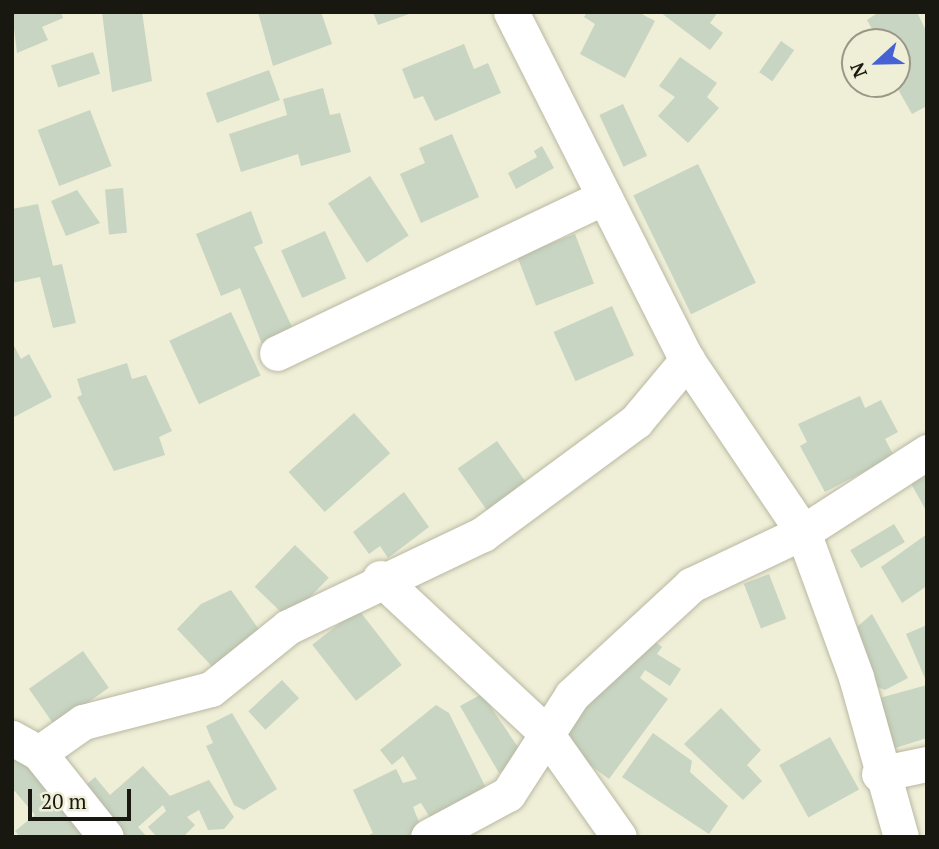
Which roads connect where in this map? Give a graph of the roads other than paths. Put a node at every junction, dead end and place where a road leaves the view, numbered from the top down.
1 (511, 12) edge
2 (602, 198) junction
3 (276, 353) dead end
4 (687, 360) junction
5 (927, 452) edge
6 (803, 532) junction
7 (380, 578) junction
8 (545, 732) junction
9 (26, 745) edge
10 (927, 764) edge
11 (879, 774) junction
12 (104, 836) edge
13 (428, 837) edge
14 (619, 837) edge
15 (901, 837) edge

1 - 2 street
2 - 3 street
2 - 4 street
4 - 6 street
4 - 7 street
5 - 6 street
6 - 8 street
6 - 11 street
7 - 8 street
7 - 9 street
8 - 13 street
8 - 14 street
9 - 12 street
10 - 11 street
11 - 15 street

